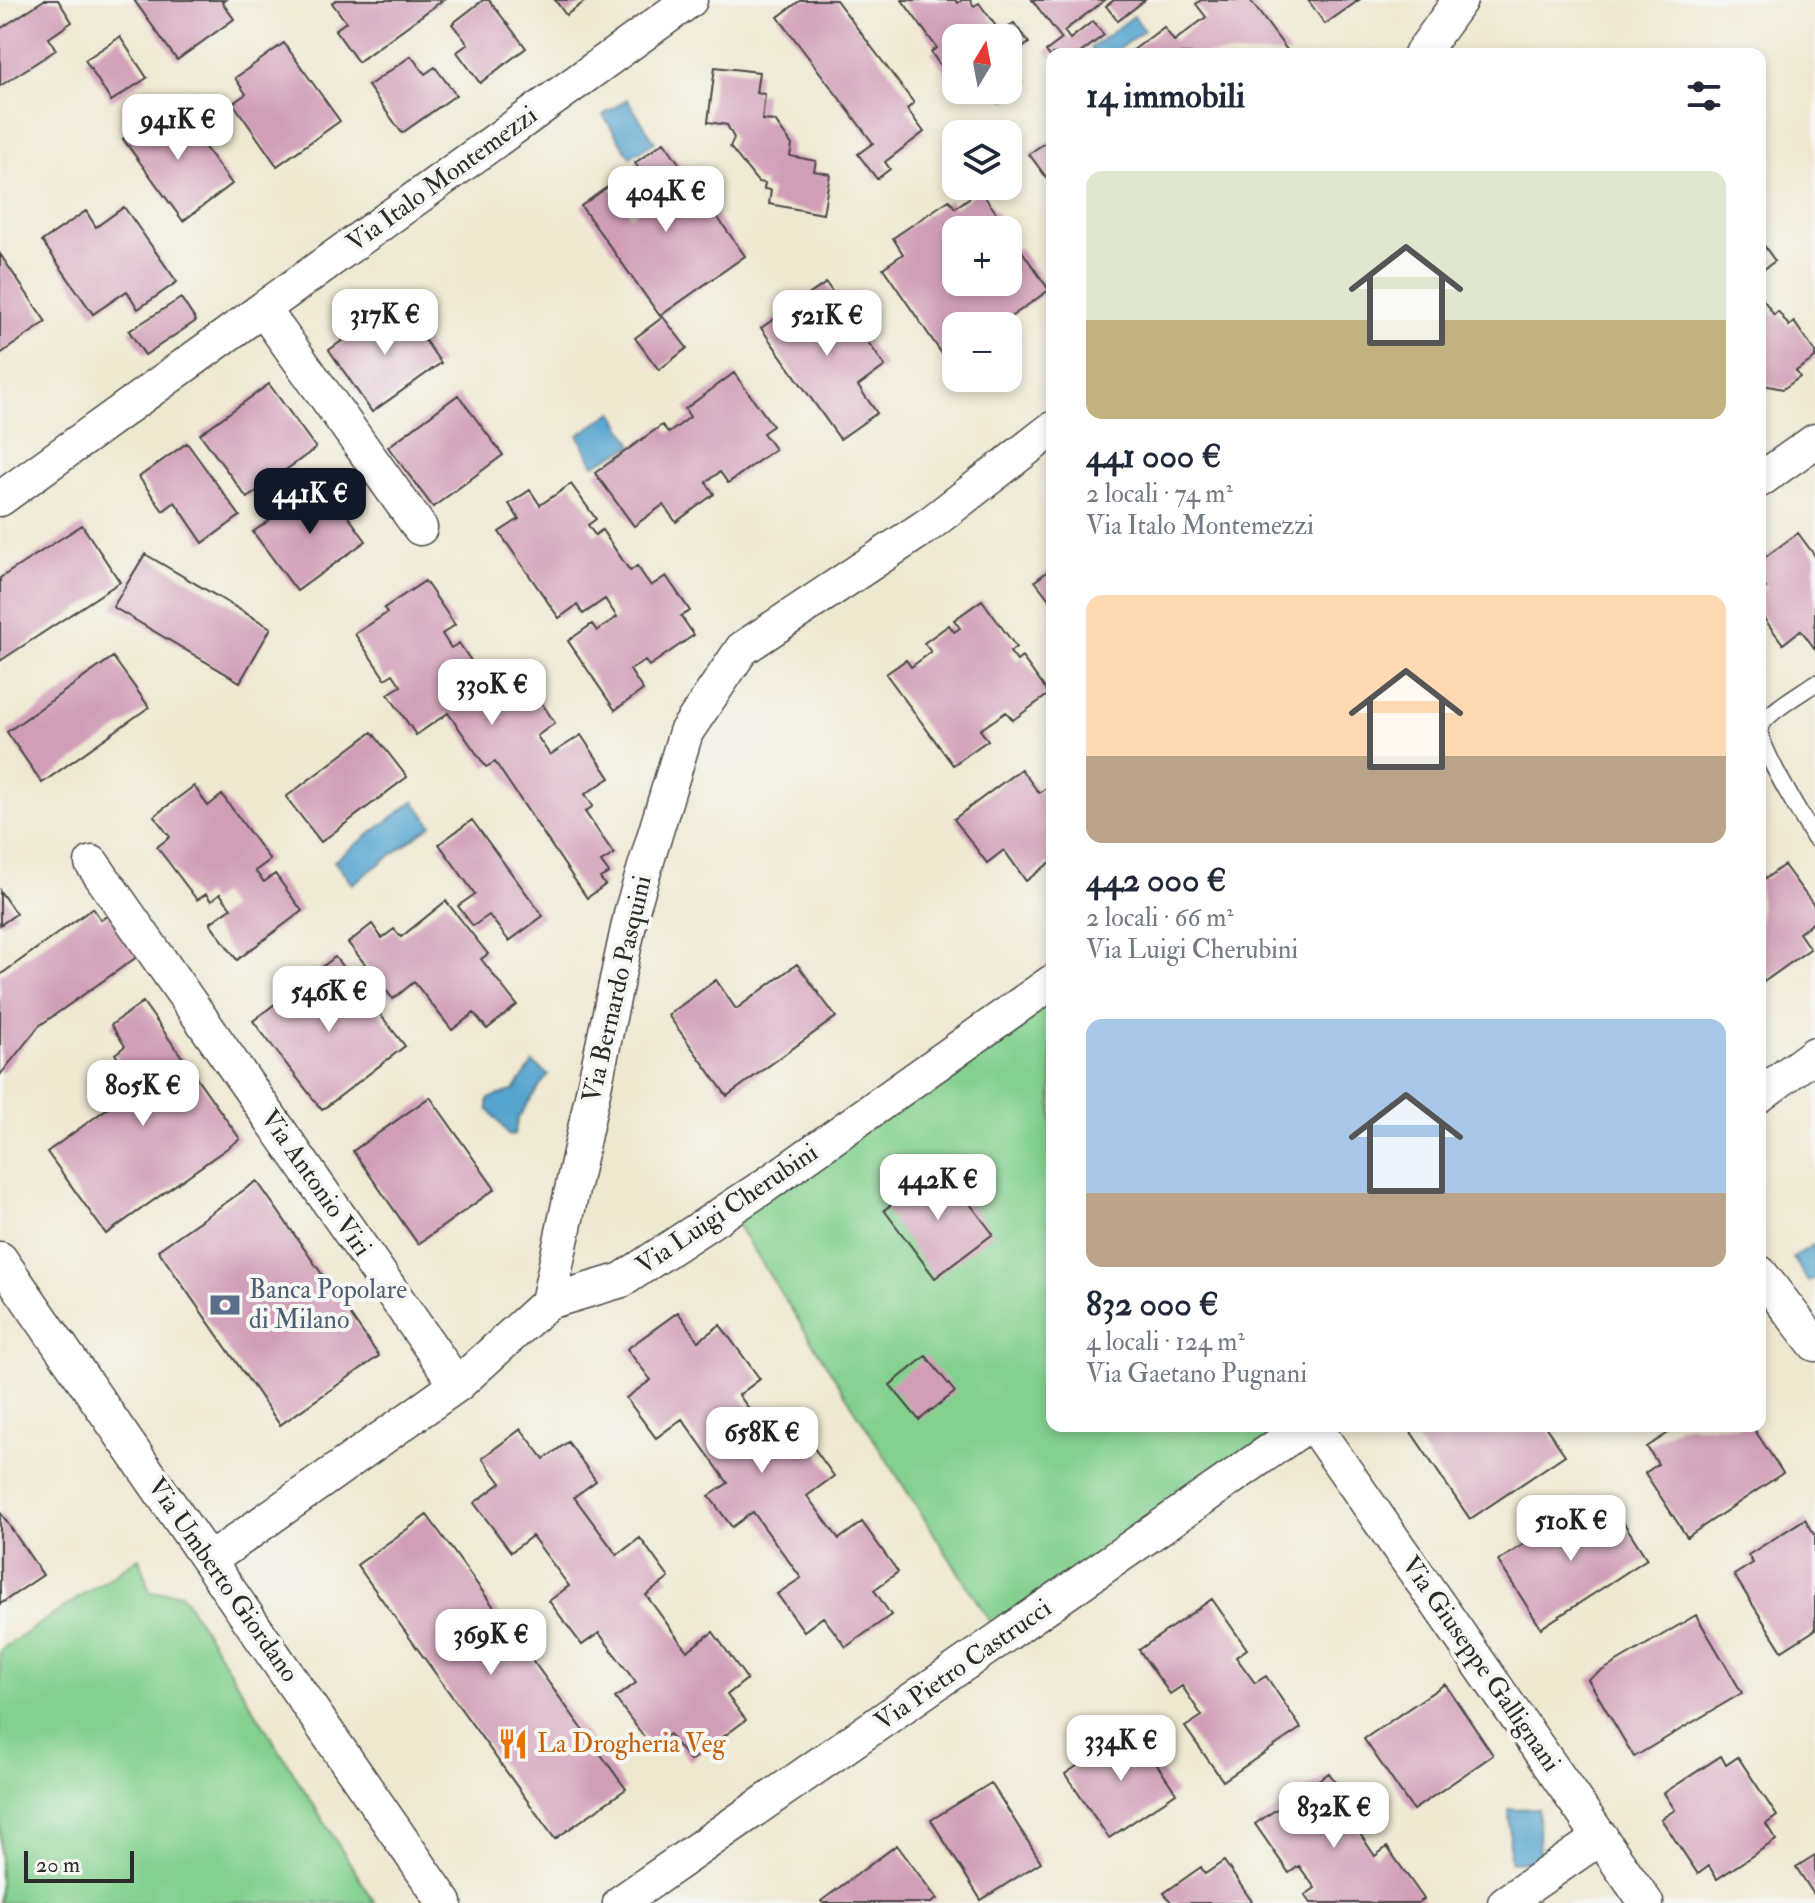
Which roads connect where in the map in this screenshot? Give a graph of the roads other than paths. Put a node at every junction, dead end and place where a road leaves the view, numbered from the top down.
1 (690, 0) edge
2 (1460, 0) edge
3 (1425, 48) edge
4 (263, 309) junction
5 (1046, 434) edge
6 (1815, 441) edge
7 (1766, 476) edge
8 (0, 499) edge
9 (420, 528) dead end
10 (1815, 683) edge
11 (1766, 720) edge
12 (1766, 752) edge
13 (1815, 839) edge
14 (92, 863) dead end
15 (1046, 986) edge
16 (1815, 1054) edge
17 (1766, 1091) edge
18 (0, 1259) edge
19 (1766, 1281) edge
20 (548, 1302) junction
21 (1815, 1344) edge
22 (457, 1385) junction
23 (1297, 1432) edge
24 (1318, 1432) edge
25 (210, 1560) junction
26 (1601, 1837) junction
27 (445, 1903) edge
28 (620, 1903) edge
29 (1505, 1903) edge
30 (1646, 1903) edge

1 - 4 street, Via Italo Montemezzi
2 - 3 street
4 - 8 street, Via Italo Montemezzi
4 - 9 street
5 - 20 street, Via Bernardo Pasquini
6 - 7 street
10 - 11 lane
12 - 13 lane
14 - 22 street, Via Antonio Viri
15 - 20 street, Via Luigi Cherubini
16 - 17 street
18 - 25 street, Via Umberto Giordano
19 - 21 street
20 - 22 street
22 - 25 street
23 - 28 street, Via Pietro Castrucci
24 - 26 street, Via Giuseppe Gallignani
25 - 27 street, Via Umberto Giordano
26 - 29 street
26 - 30 street, Via Giuseppe Gallignani

